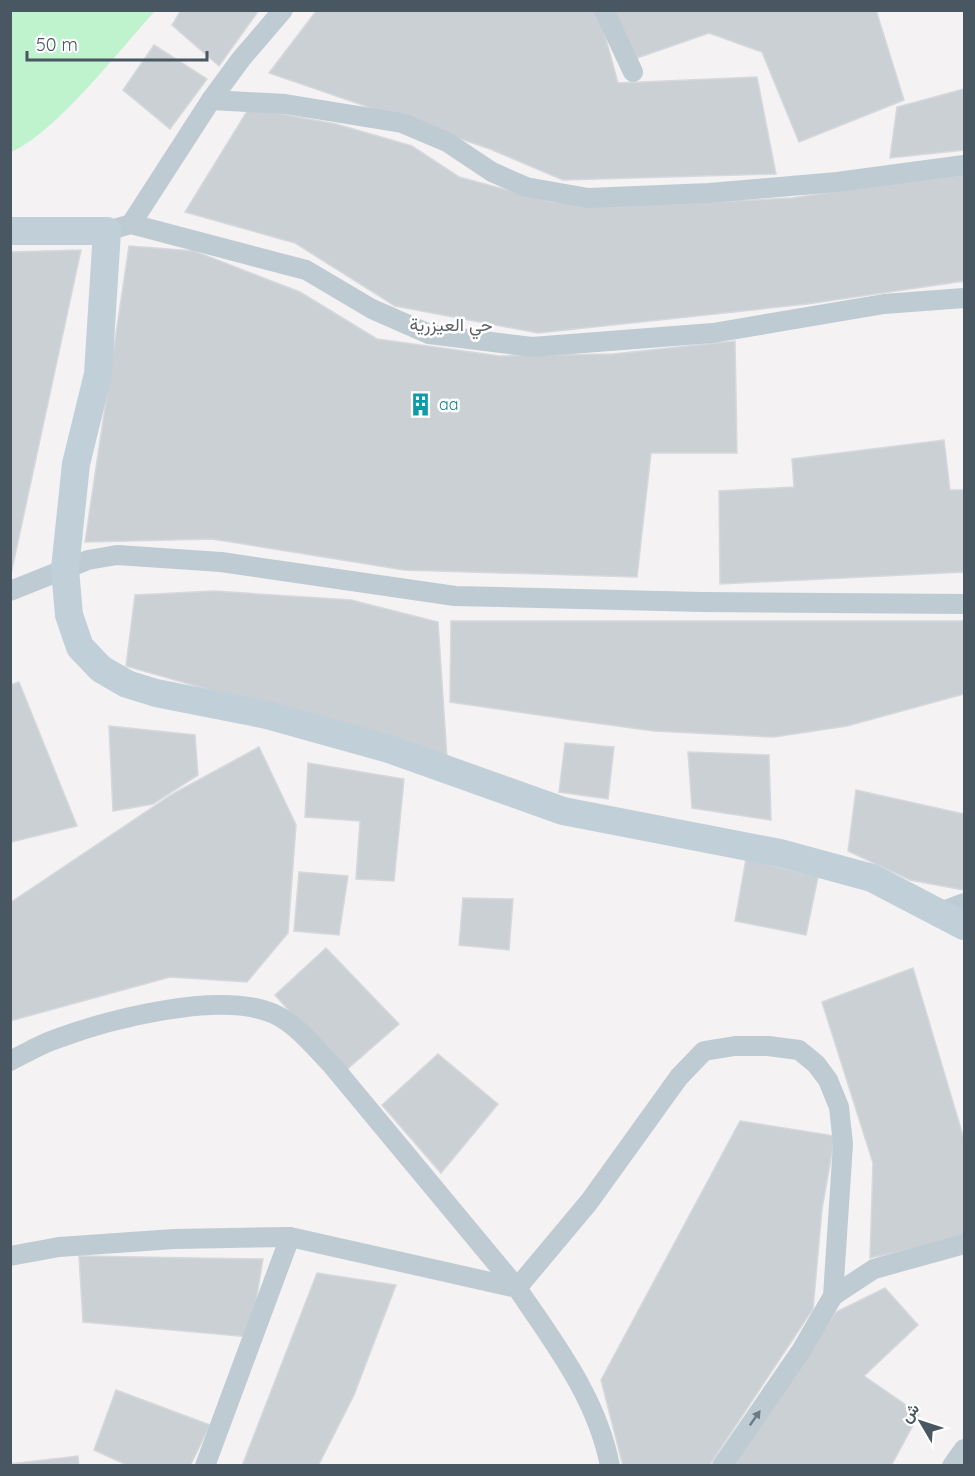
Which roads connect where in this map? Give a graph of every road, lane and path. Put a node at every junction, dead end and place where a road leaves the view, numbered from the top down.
1 (283, 10) edge
2 (604, 10) edge
3 (633, 72) dead end
4 (211, 100) junction
5 (964, 165) edge
6 (119, 227) junction
7 (10, 231) edge
8 (964, 298) edge
9 (65, 569) junction
10 (10, 591) edge
11 (964, 604) edge
12 (952, 908) edge
13 (964, 926) edge
14 (10, 1060) edge
15 (290, 1237) junction
16 (964, 1244) edge
17 (10, 1256) edge
18 (517, 1288) junction
19 (833, 1296) junction
20 (964, 1449) edge
21 (205, 1466) edge
22 (610, 1466) edge
23 (722, 1466) edge
24 (952, 1466) edge

1 - 4 street
2 - 3 street
4 - 5 street
4 - 6 street
6 - 7 street
6 - 8 street
6 - 9 street
9 - 10 street
9 - 11 street
9 - 12 street
12 - 13 street
14 - 18 street
15 - 17 street
15 - 18 street
15 - 21 street
16 - 19 street
18 - 19 street
18 - 22 street
23 -> 19 street
20 - 24 street

